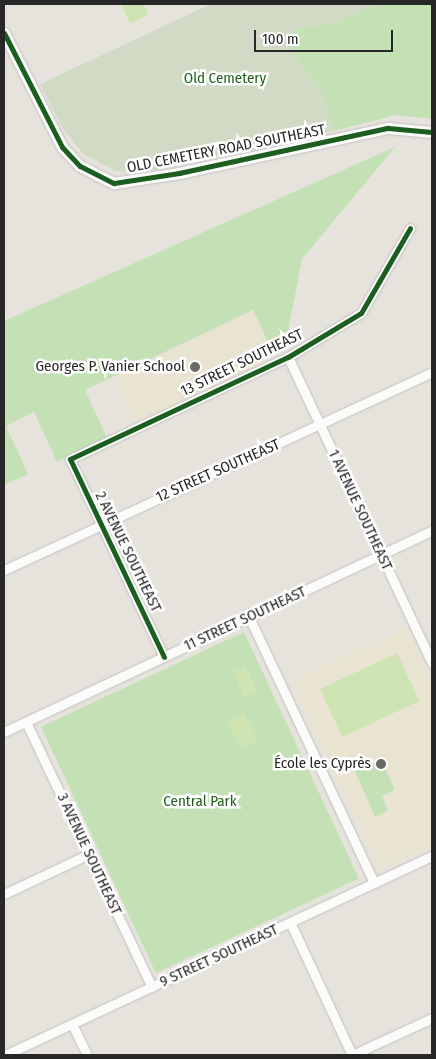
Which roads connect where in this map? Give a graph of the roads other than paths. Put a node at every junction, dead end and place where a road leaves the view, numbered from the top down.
1 (4, 33) edge
2 (432, 132) edge
3 (410, 228) dead end
4 (288, 357) junction
5 (432, 372) edge
6 (320, 425) junction
7 (70, 459) joint
8 (101, 524) junction
9 (432, 531) edge
10 (381, 555) junction
11 (4, 570) edge
12 (249, 617) junction
13 (164, 657) junction
14 (432, 663) edge
15 (26, 722) junction
16 (4, 732) edge
17 (88, 854) junction
18 (432, 856) edge
19 (374, 883) junction
20 (4, 894) edge
21 (290, 922) junction
22 (152, 987) junction
23 (432, 1018) edge
24 (72, 1024) junction
25 (5, 1055) edge
26 (87, 1055) edge
27 (352, 1055) edge

1 - 2 street, OLD CEMETERY ROAD SOUTHEAST
3 - 4 street, 13 STREET SOUTHEAST
4 - 6 street, 1 AVENUE SOUTHEAST
4 - 7 street, 13 STREET SOUTHEAST
5 - 6 street, 12 STREET SOUTHEAST
6 - 8 street, 12 STREET SOUTHEAST
6 - 10 street, 1 AVENUE SOUTHEAST
7 - 8 street, 2 AVENUE SOUTHEAST
8 - 11 street, 12 STREET SOUTHEAST
8 - 13 street, 2 AVENUE SOUTHEAST
9 - 10 street, 11 STREET SOUTHEAST
10 - 12 street, 11 STREET SOUTHEAST
10 - 14 street, 1 AVENUE SOUTHEAST
12 - 13 street, 11 STREET SOUTHEAST
12 - 19 street
13 - 15 street, 11 STREET SOUTHEAST
15 - 16 street, 11 STREET SOUTHEAST
15 - 17 street, 3 AVENUE SOUTHEAST
17 - 20 street
17 - 22 street, 3 AVENUE SOUTHEAST
18 - 19 street, 9 STREET SOUTHEAST
19 - 21 street, 9 STREET SOUTHEAST
21 - 22 street, 9 STREET SOUTHEAST
21 - 27 street
22 - 24 street, 9 STREET SOUTHEAST
23 - 27 street
24 - 25 street, 9 STREET SOUTHEAST
24 - 26 street

